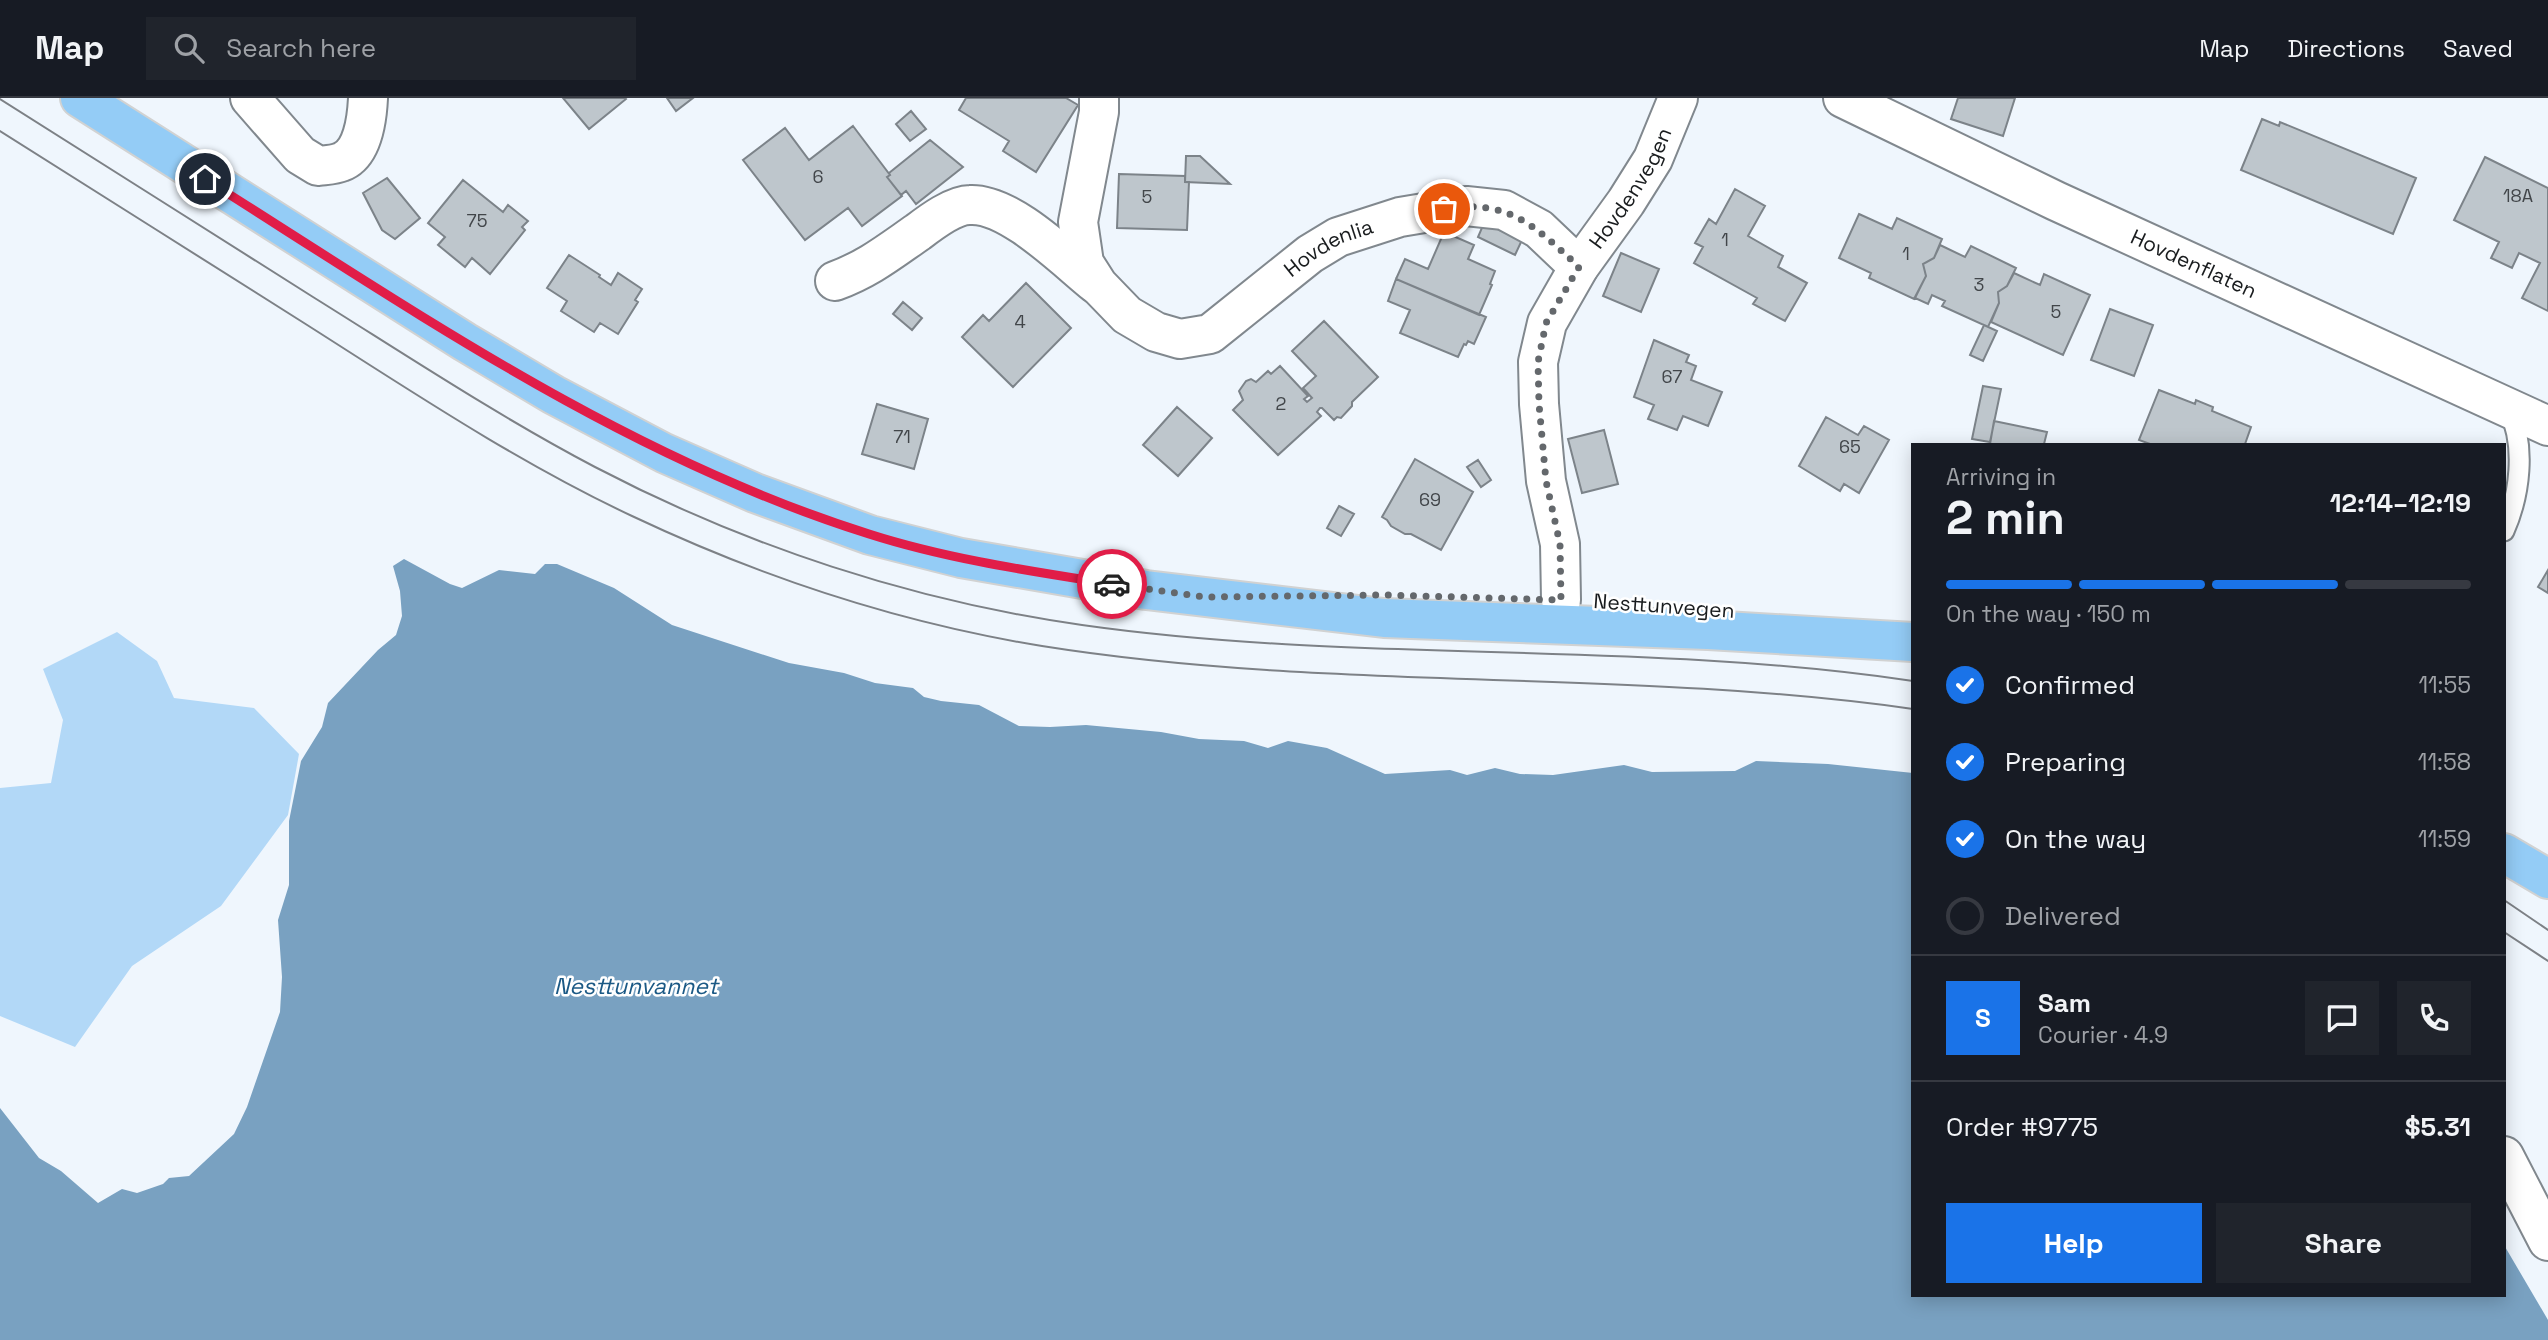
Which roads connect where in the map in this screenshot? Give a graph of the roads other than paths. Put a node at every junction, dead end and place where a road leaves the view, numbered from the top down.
1 (80, 98) edge
2 (250, 98) edge
3 (369, 98) edge
4 (1099, 98) edge
5 (1678, 98) edge
6 (1846, 99) edge
7 (1579, 267) junction
8 (835, 281) dead end
9 (1098, 285) junction
10 (2507, 407) junction
11 (2548, 426) edge
12 (2506, 527) edge
13 (1204, 597) junction
14 (1561, 600) junction
15 (1911, 640) edge
16 (1911, 640) edge
17 (2506, 854) edge
18 (2548, 879) edge
19 (2506, 1160) edge
20 (2548, 1241) edge

1 - 13 main road, Nesttunvegen
2 - 3 street
4 - 9 street, Hovdenlia
5 - 7 street, Hovdenvegen
6 - 10 street, Hovdenflaten
7 - 9 street, Hovdenlia
7 - 14 street, Hovdenvegen
8 - 9 street, Hovdenlia
10 - 11 street, Hovdenflaten
10 - 12 lane
13 - 14 main road, Nesttunvegen
13 - 15 main road, Nesttunvegen
14 - 16 main road, Nesttunvegen
17 - 18 main road
19 - 20 street

